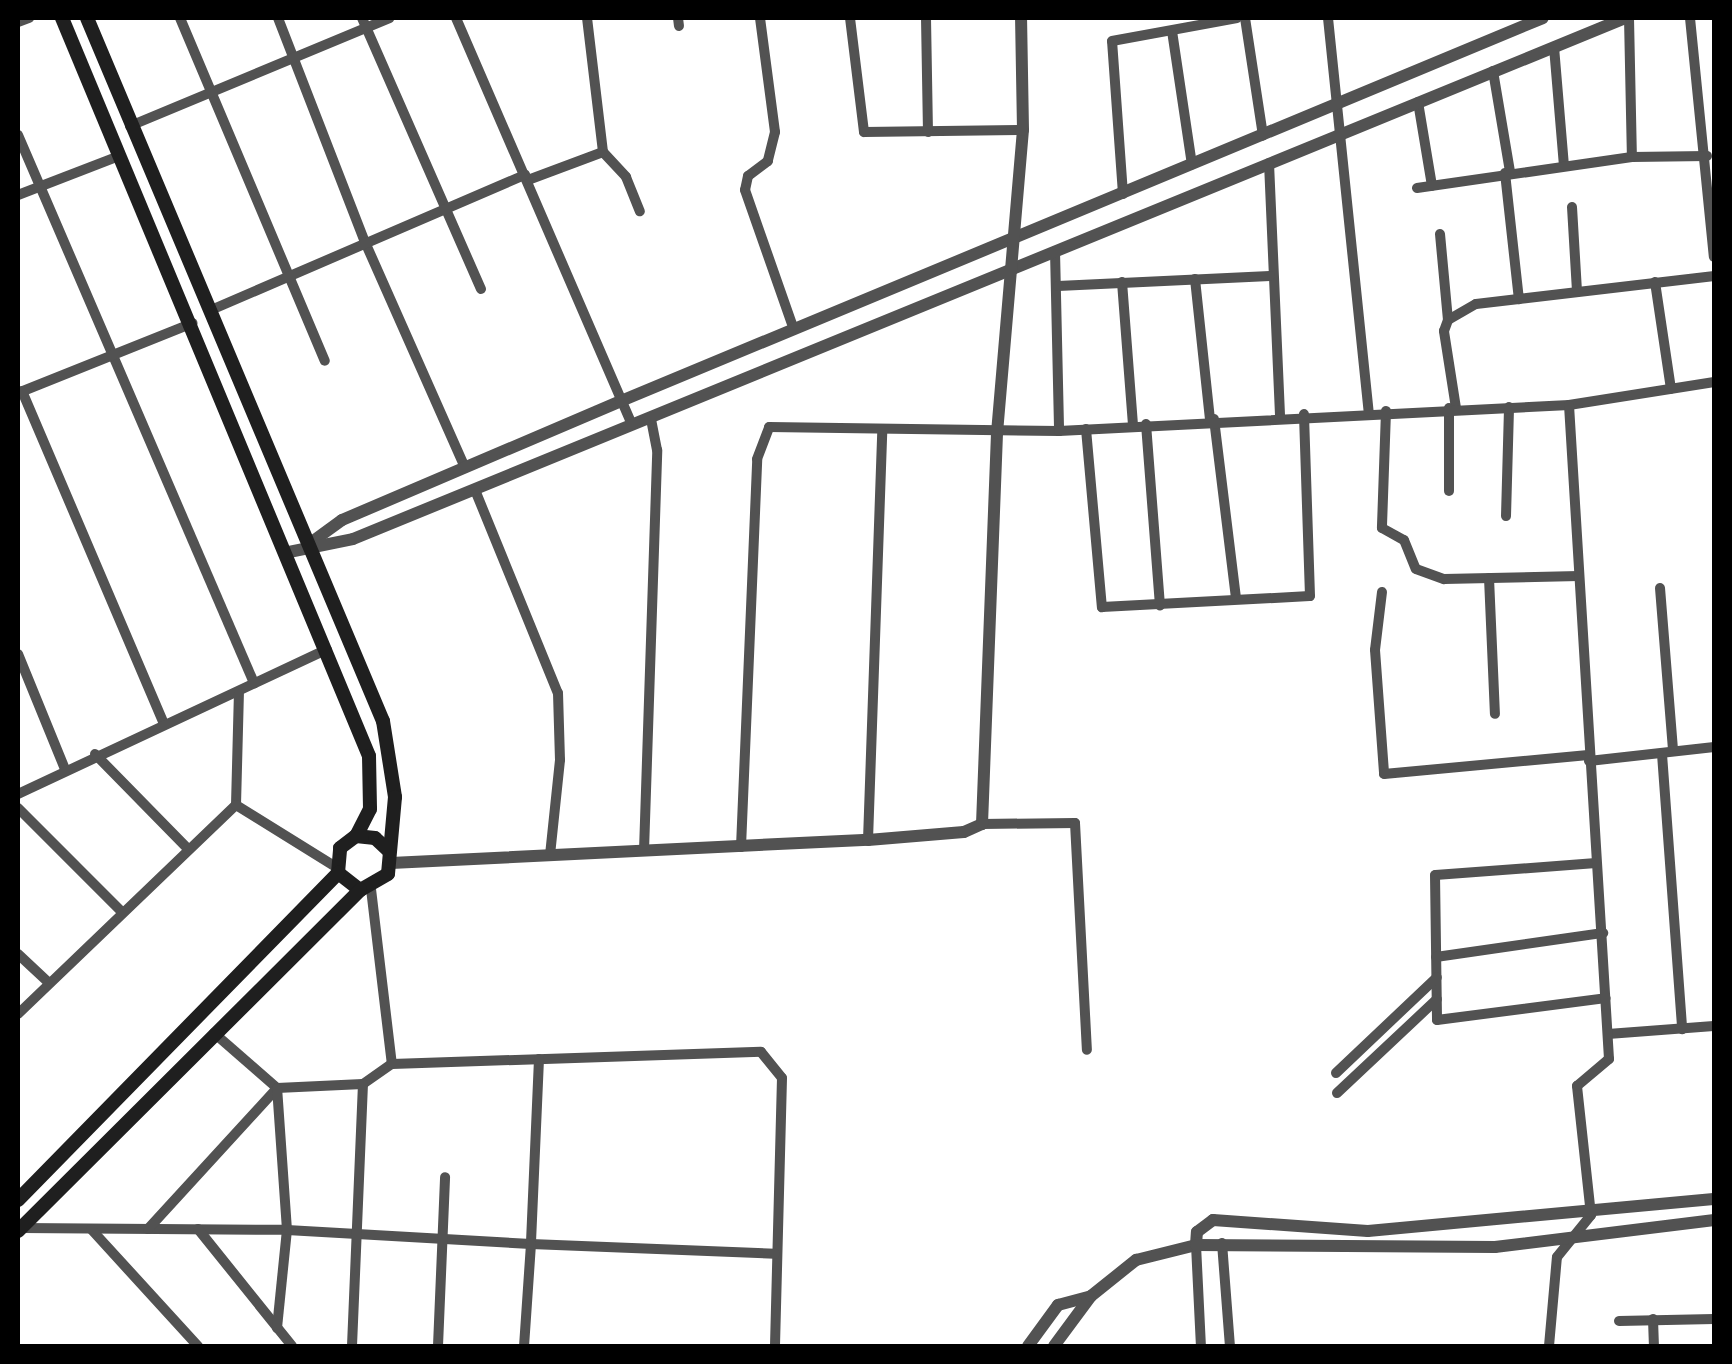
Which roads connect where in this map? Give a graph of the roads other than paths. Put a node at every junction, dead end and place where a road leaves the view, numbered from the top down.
1 (29, 18) edge
2 (62, 18) edge
3 (87, 18) edge
4 (180, 18) edge
5 (278, 18) edge
6 (389, 18) edge
7 (456, 18) edge
8 (587, 18) edge
9 (760, 18) edge
10 (850, 18) edge
11 (926, 18) edge
12 (1022, 18) edge
13 (1241, 18) edge
14 (1328, 18) edge
15 (1543, 18) edge
16 (1627, 18) edge
17 (1690, 18) edge
18 (18, 22) edge
19 (364, 22) edge
20 (1172, 30) junction
21 (1554, 46) junction
22 (294, 58) junction
23 (1493, 72) junction
24 (1714, 88) edge
25 (1700, 90) junction
26 (210, 93) junction
27 (1418, 102) junction
28 (1337, 105) junction
29 (130, 126) junction
30 (1023, 130) junction
31 (928, 132) junction
32 (1342, 134) junction
33 (18, 135) edge
34 (1263, 136) junction
35 (603, 152) junction
36 (120, 156) junction
37 (1632, 157) junction
38 (1709, 162) edge
39 (1269, 163) junction
40 (1192, 165) junction
41 (1564, 165) junction
42 (1507, 172) junction
43 (526, 177) junction
44 (1432, 186) junction
45 (40, 187) junction
46 (1417, 188) dead end
47 (1124, 194) junction
48 (18, 195) edge
49 (1572, 207) dead end
50 (444, 211) junction
51 (640, 211) dead end
52 (1440, 234) dead end
53 (1014, 239) junction
54 (365, 242) junction
55 (1714, 248) edge
56 (1055, 251) junction
57 (1714, 257) edge
58 (1008, 271) junction
59 (287, 276) junction
60 (1270, 276) junction
61 (1714, 276) edge
62 (1195, 279) junction
63 (1122, 282) junction
64 (1655, 282) junction
65 (1058, 286) junction
66 (481, 289) dead end
67 (1577, 292) junction
68 (1518, 299) junction
69 (210, 310) junction
70 (1448, 320) junction
71 (194, 322) junction
72 (794, 330) junction
73 (111, 356) junction
74 (325, 361) dead end
75 (1714, 382) edge
76 (1671, 389) junction
77 (20, 392) edge
78 (621, 401) junction
79 (1569, 404) junction
80 (1510, 407) junction
81 (1452, 408) junction
82 (1386, 411) junction
83 (1370, 412) junction
84 (1304, 414) junction
85 (1280, 415) junction
86 (651, 418) junction
87 (1212, 419) junction
88 (1146, 424) junction
89 (1133, 425) junction
90 (632, 426) junction
91 (1086, 430) junction
92 (882, 431) junction
93 (1059, 432) junction
94 (997, 434) junction
95 (465, 468) junction
96 (475, 490) junction
97 (1449, 491) dead end
98 (1506, 516) dead end
99 (307, 545) junction
100 (289, 552) junction
101 (1579, 576) junction
102 (1489, 578) junction
103 (1660, 588) dead end
104 (1382, 592) dead end
105 (1236, 599) junction
106 (1160, 604) junction
107 (328, 649) junction
108 (18, 654) edge
109 (254, 684) junction
110 (238, 694) junction
111 (1495, 714) dead end
112 (164, 724) junction
113 (1714, 747) edge
114 (1668, 751) junction
115 (95, 754) junction
116 (1588, 758) junction
117 (65, 769) junction
118 (18, 794) edge
119 (236, 805) junction
120 (18, 808) edge
121 (982, 824) junction
122 (356, 836) junction
123 (868, 840) junction
124 (741, 846) junction
125 (187, 848) junction
126 (644, 851) junction
127 (550, 856) junction
128 (390, 857) junction
129 (1596, 862) junction
130 (337, 870) junction
131 (366, 889) junction
132 (122, 912) junction
133 (1603, 932) junction
134 (18, 954) edge
135 (1436, 957) junction
136 (1436, 976) junction
137 (49, 983) junction
138 (1606, 998) junction
139 (1436, 999) junction
140 (18, 1014) edge
141 (1714, 1026) edge
142 (1682, 1029) junction
143 (214, 1033) junction
144 (1608, 1034) junction
145 (1087, 1050) dead end
146 (539, 1059) junction
147 (392, 1064) junction
148 (1336, 1072) dead end
149 (362, 1084) junction
150 (278, 1088) junction
151 (1338, 1094) dead end
152 (445, 1177) dead end
153 (1714, 1199) edge
154 (18, 1200) edge
155 (1591, 1214) junction
156 (1714, 1220) edge
157 (91, 1228) junction
158 (148, 1229) junction
159 (198, 1229) junction
160 (19, 1230) edge
161 (288, 1230) junction
162 (361, 1235) junction
163 (444, 1238) junction
164 (1566, 1241) junction
165 (1222, 1243) junction
166 (531, 1244) junction
167 (1196, 1245) junction
168 (775, 1254) junction
169 (1091, 1296) junction
170 (1653, 1318) junction
171 (1714, 1319) edge
172 (1619, 1321) dead end
173 (276, 1328) junction
174 (198, 1346) edge
175 (292, 1346) edge
176 (352, 1346) edge
177 (438, 1346) edge
178 (524, 1346) edge
179 (775, 1346) edge
180 (1028, 1346) edge
181 (1054, 1346) edge
182 (1201, 1346) edge
183 (1230, 1346) edge
184 (1549, 1346) edge
185 (1654, 1346) edge

1 - 18 street
2 - 36 main road
3 - 29 main road
4 - 26 street
5 - 22 street
6 - 19 street
7 - 43 street
8 - 35 street
9 - 72 street
10 - 31 street
11 - 31 street
12 - 30 street
13 - 20 street
13 - 34 street
14 - 28 street
15 - 28 street
16 - 21 street
16 - 37 street
17 - 25 street
19 - 22 street
19 - 50 street
20 - 40 street
20 - 47 street
21 - 23 street
21 - 41 street
22 - 26 street
22 - 54 street
23 - 27 street
23 - 42 street
24 - 25 street
25 - 38 street
26 - 29 street
26 - 59 street
27 - 32 street
27 - 44 street
28 - 32 street
28 - 34 street
29 - 69 main road
30 - 31 street
30 - 53 street
32 - 39 street
32 - 83 street
33 - 45 street
34 - 40 street
35 - 43 street
35 - 51 street
36 - 45 street
36 - 71 main road
37 - 38 street
37 - 41 street
38 - 55 street
39 - 56 street
39 - 60 street
40 - 47 street
41 - 42 street
42 - 44 street
42 - 68 street
43 - 50 street
43 - 78 street
44 - 46 street
45 - 48 street
45 - 73 street
47 - 53 street
49 - 67 street
50 - 54 street
50 - 66 street
52 - 70 street
53 - 58 street
53 - 72 street
54 - 59 street
54 - 95 street
55 - 57 street
56 - 58 street
56 - 65 street
58 - 86 street
58 - 94 street
59 - 69 street
59 - 74 street
60 - 62 street
60 - 85 street
61 - 64 street
62 - 63 street
62 - 87 street
63 - 65 street
63 - 89 street
64 - 67 street
64 - 76 street
65 - 93 street
67 - 68 street
68 - 70 street
69 - 99 main road
70 - 81 street
71 - 73 street
71 - 100 main road
72 - 78 street
73 - 77 street
73 - 109 street
75 - 76 street
76 - 79 street
77 - 112 street
78 - 90 street
78 - 95 street
79 - 80 street
79 - 101 street
80 - 81 street
80 - 98 street
81 - 82 street
81 - 97 street
82 - 83 street
82 - 102 street
83 - 84 street
84 - 85 street
84 - 105 street
85 - 87 street
86 - 90 street
86 - 126 street
87 - 88 street
87 - 105 street
88 - 89 street
88 - 106 street
89 - 91 street
90 - 96 street
91 - 93 street
91 - 106 street
92 - 94 street
92 - 123 street
92 - 124 street
93 - 94 street
94 - 121 street
95 - 99 street
96 - 99 street
96 - 127 street
99 - 100 street
99 - 128 main road
100 - 107 main road
101 - 102 street
101 - 116 street
102 - 111 street
103 - 114 street
104 - 116 street
105 - 106 street
107 - 109 street
107 - 122 main road
108 - 117 street
109 - 110 street
110 - 112 street
110 - 119 street
112 - 115 street
113 - 114 street
114 - 116 street
114 - 142 street
115 - 117 street
115 - 125 street
116 - 129 street
117 - 118 street
119 - 125 street
119 - 130 street
120 - 132 street
121 - 123 street
121 - 145 street
122 - 128 main road
122 - 130 main road
123 - 124 street
124 - 126 street
125 - 132 street
126 - 127 street
127 - 128 street
128 - 131 main road
129 - 133 street
129 - 135 street
130 - 131 main road
130 - 154 main road
131 - 143 main road
131 - 147 street
132 - 137 street
133 - 135 street
133 - 138 street
134 - 137 street
135 - 136 street
136 - 139 street
136 - 148 street
137 - 140 street
138 - 139 street
138 - 144 street
139 - 151 street
141 - 142 street
142 - 144 street
143 - 150 street
143 - 160 main road
144 - 155 street
146 - 147 street
146 - 166 street
146 - 168 street
147 - 149 street
149 - 150 street
149 - 162 street
150 - 158 street
150 - 161 street
152 - 163 street
153 - 155 street
155 - 164 street
155 - 167 street
156 - 164 street
157 - 158 street
157 - 160 street
157 - 174 street
158 - 159 street
159 - 161 street
159 - 173 street
161 - 162 street
161 - 173 street
162 - 163 street
162 - 176 street
163 - 166 street
163 - 177 street
164 - 165 street
164 - 184 street
165 - 167 street
165 - 183 street
166 - 168 street
166 - 178 street
167 - 169 street
167 - 182 street
168 - 179 street
169 - 180 street
169 - 181 street
170 - 171 street
170 - 172 street
170 - 185 street
173 - 175 street

